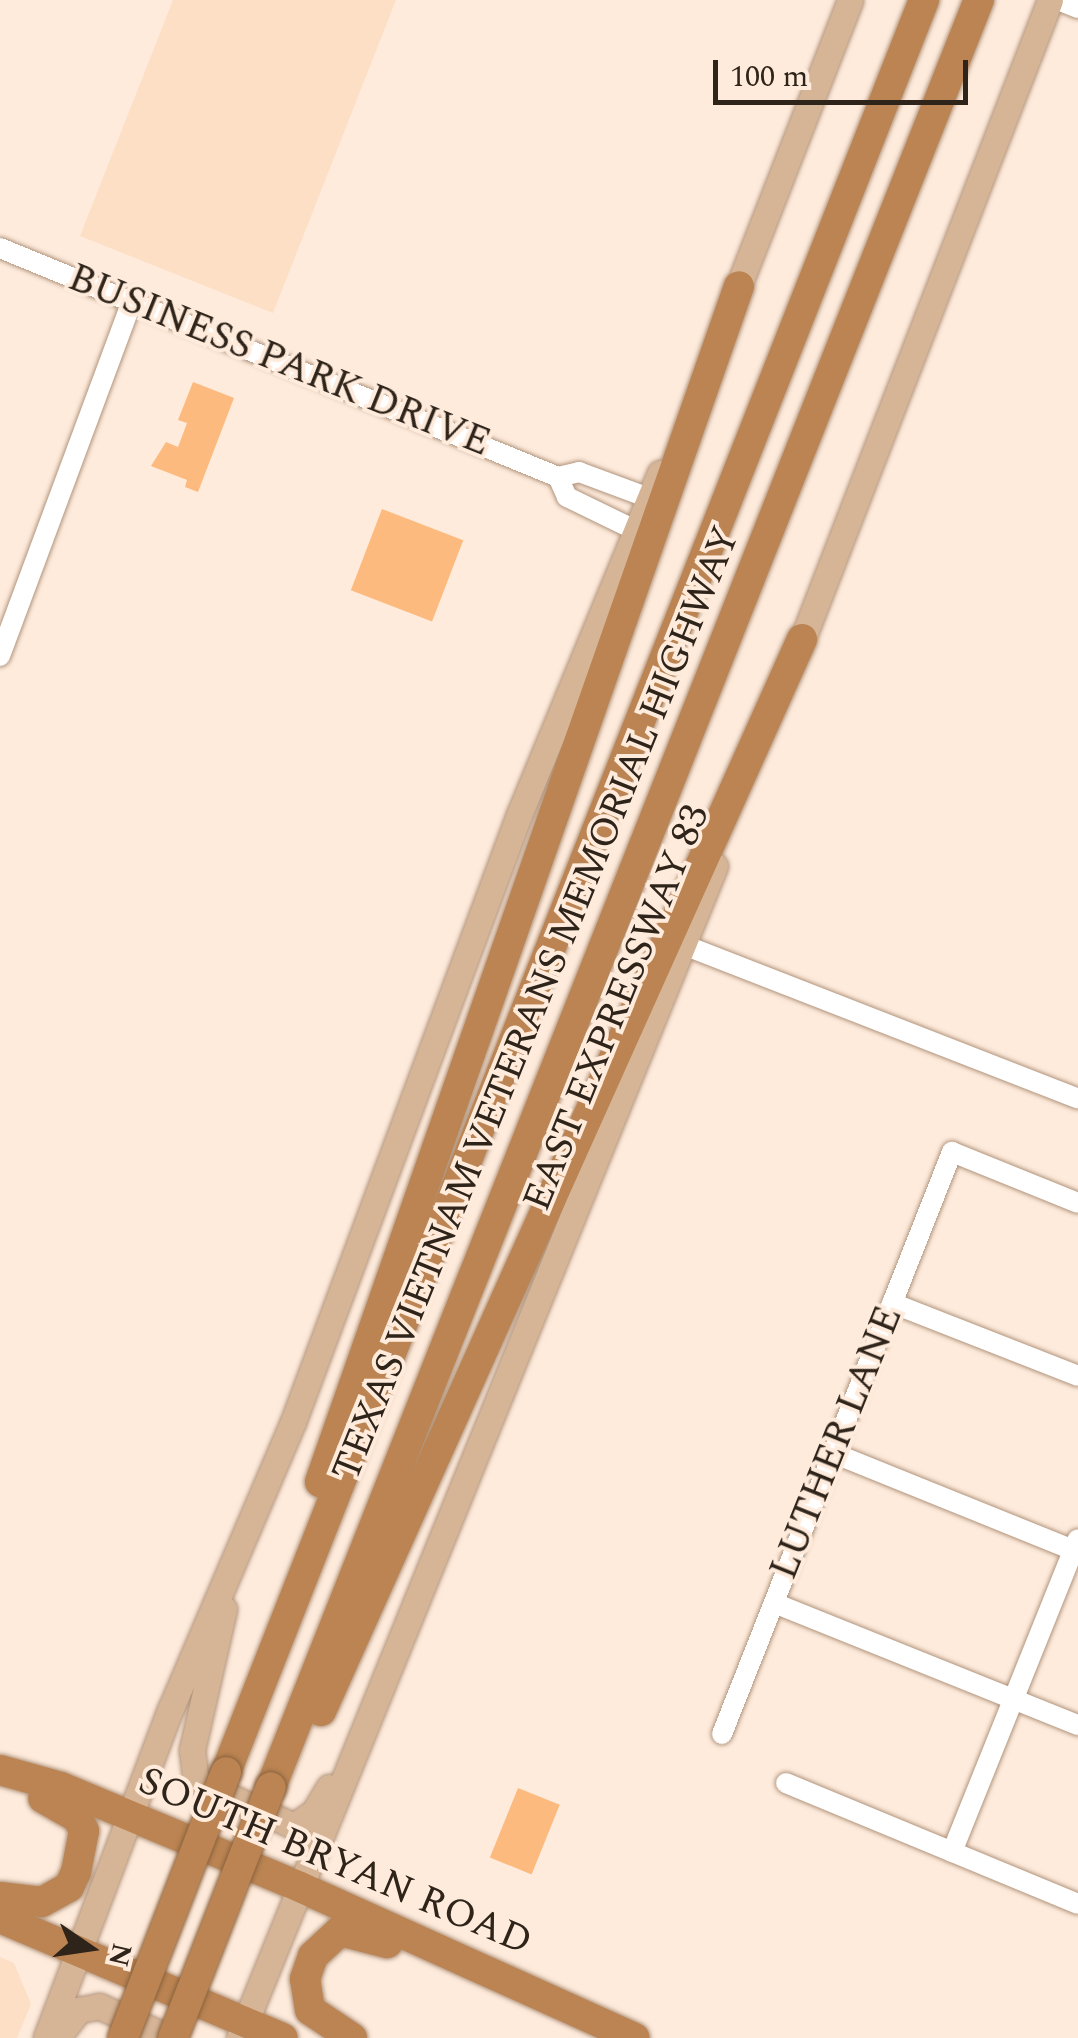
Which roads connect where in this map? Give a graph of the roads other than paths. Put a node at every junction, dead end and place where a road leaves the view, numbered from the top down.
1 (850, 0) edge
2 (924, 0) edge
3 (979, 0) edge
4 (1050, 0) edge
5 (1058, 0) edge
6 (1078, 8) edge
7 (0, 248) edge
8 (739, 286) junction
9 (133, 298) junction
10 (558, 477) junction
11 (649, 498) junction
12 (635, 530) junction
13 (802, 639) junction
14 (0, 656) edge
15 (684, 945) junction
16 (1078, 1098) edge
17 (1078, 1202) edge
18 (892, 1303) junction
19 (1078, 1376) edge
20 (833, 1453) junction
21 (1077, 1547) edge
22 (234, 1560) junction
23 (774, 1603) junction
24 (1014, 1699) junction
25 (252, 1704) junction
26 (367, 1723) junction
27 (1078, 1724) edge
28 (722, 1734) dead end
29 (0, 1770) edge
30 (275, 1778) junction
31 (0, 1781) edge
32 (786, 1783) dead end
33 (129, 1819) junction
34 (952, 1852) junction
35 (300, 1887) junction
36 (0, 1896) edge
37 (1078, 1904) edge
38 (0, 1918) edge
39 (79, 1951) junction
40 (468, 1961) junction
41 (242, 2030) edge
42 (46, 2038) edge
43 (56, 2038) edge
44 (123, 2038) edge
45 (171, 2038) edge
46 (283, 2038) edge
47 (352, 2038) edge
48 (635, 2038) edge

1 - 8 main road
2 - 25 highway, TEXAS VIETNAM VETERANS MEMORIAL HIGHWAY
3 - 30 highway, TEXAS VIETNAM VETERANS MEMORIAL HIGHWAY
4 - 13 main road, EAST EXPRESSWAY 83
5 - 6 street
7 - 9 street, BUSINESS PARK DRIVE
8 - 11 main road
8 - 25 highway
9 - 10 street, BUSINESS PARK DRIVE
9 - 14 street
10 - 11 street, BUSINESS PARK DRIVE
10 - 12 street, BUSINESS PARK DRIVE
11 - 12 main road
12 - 22 main road
13 - 15 main road, EAST EXPRESSWAY 83
13 - 30 highway
15 - 16 street
15 - 26 main road, EAST EXPRESSWAY 83
17 - 18 street, LUTHER LANE
18 - 19 street
18 - 20 street, LUTHER LANE
20 - 21 street
20 - 23 street, LUTHER LANE
21 - 24 street
22 - 26 main road
22 - 33 main road
23 - 24 street
23 - 28 street, LUTHER LANE
24 - 27 street
24 - 34 street
25 - 44 highway, TEXAS VIETNAM VETERANS MEMORIAL HIGHWAY, bridge
26 - 35 main road, EAST EXPRESSWAY 83
29 - 33 highway, SOUTH BRYAN ROAD
30 - 45 highway, TEXAS VIETNAM VETERANS MEMORIAL HIGHWAY, bridge
31 - 36 highway
32 - 34 street
33 - 35 highway, SOUTH BRYAN ROAD
33 - 39 main road
34 - 37 street
35 - 40 highway, SOUTH BRYAN ROAD
35 - 41 main road, EAST EXPRESSWAY 83
38 - 39 highway
39 - 41 highway
39 - 42 main road
40 - 47 highway
40 - 48 highway, SOUTH BRYAN ROAD
41 - 46 highway
43 - 45 main road

